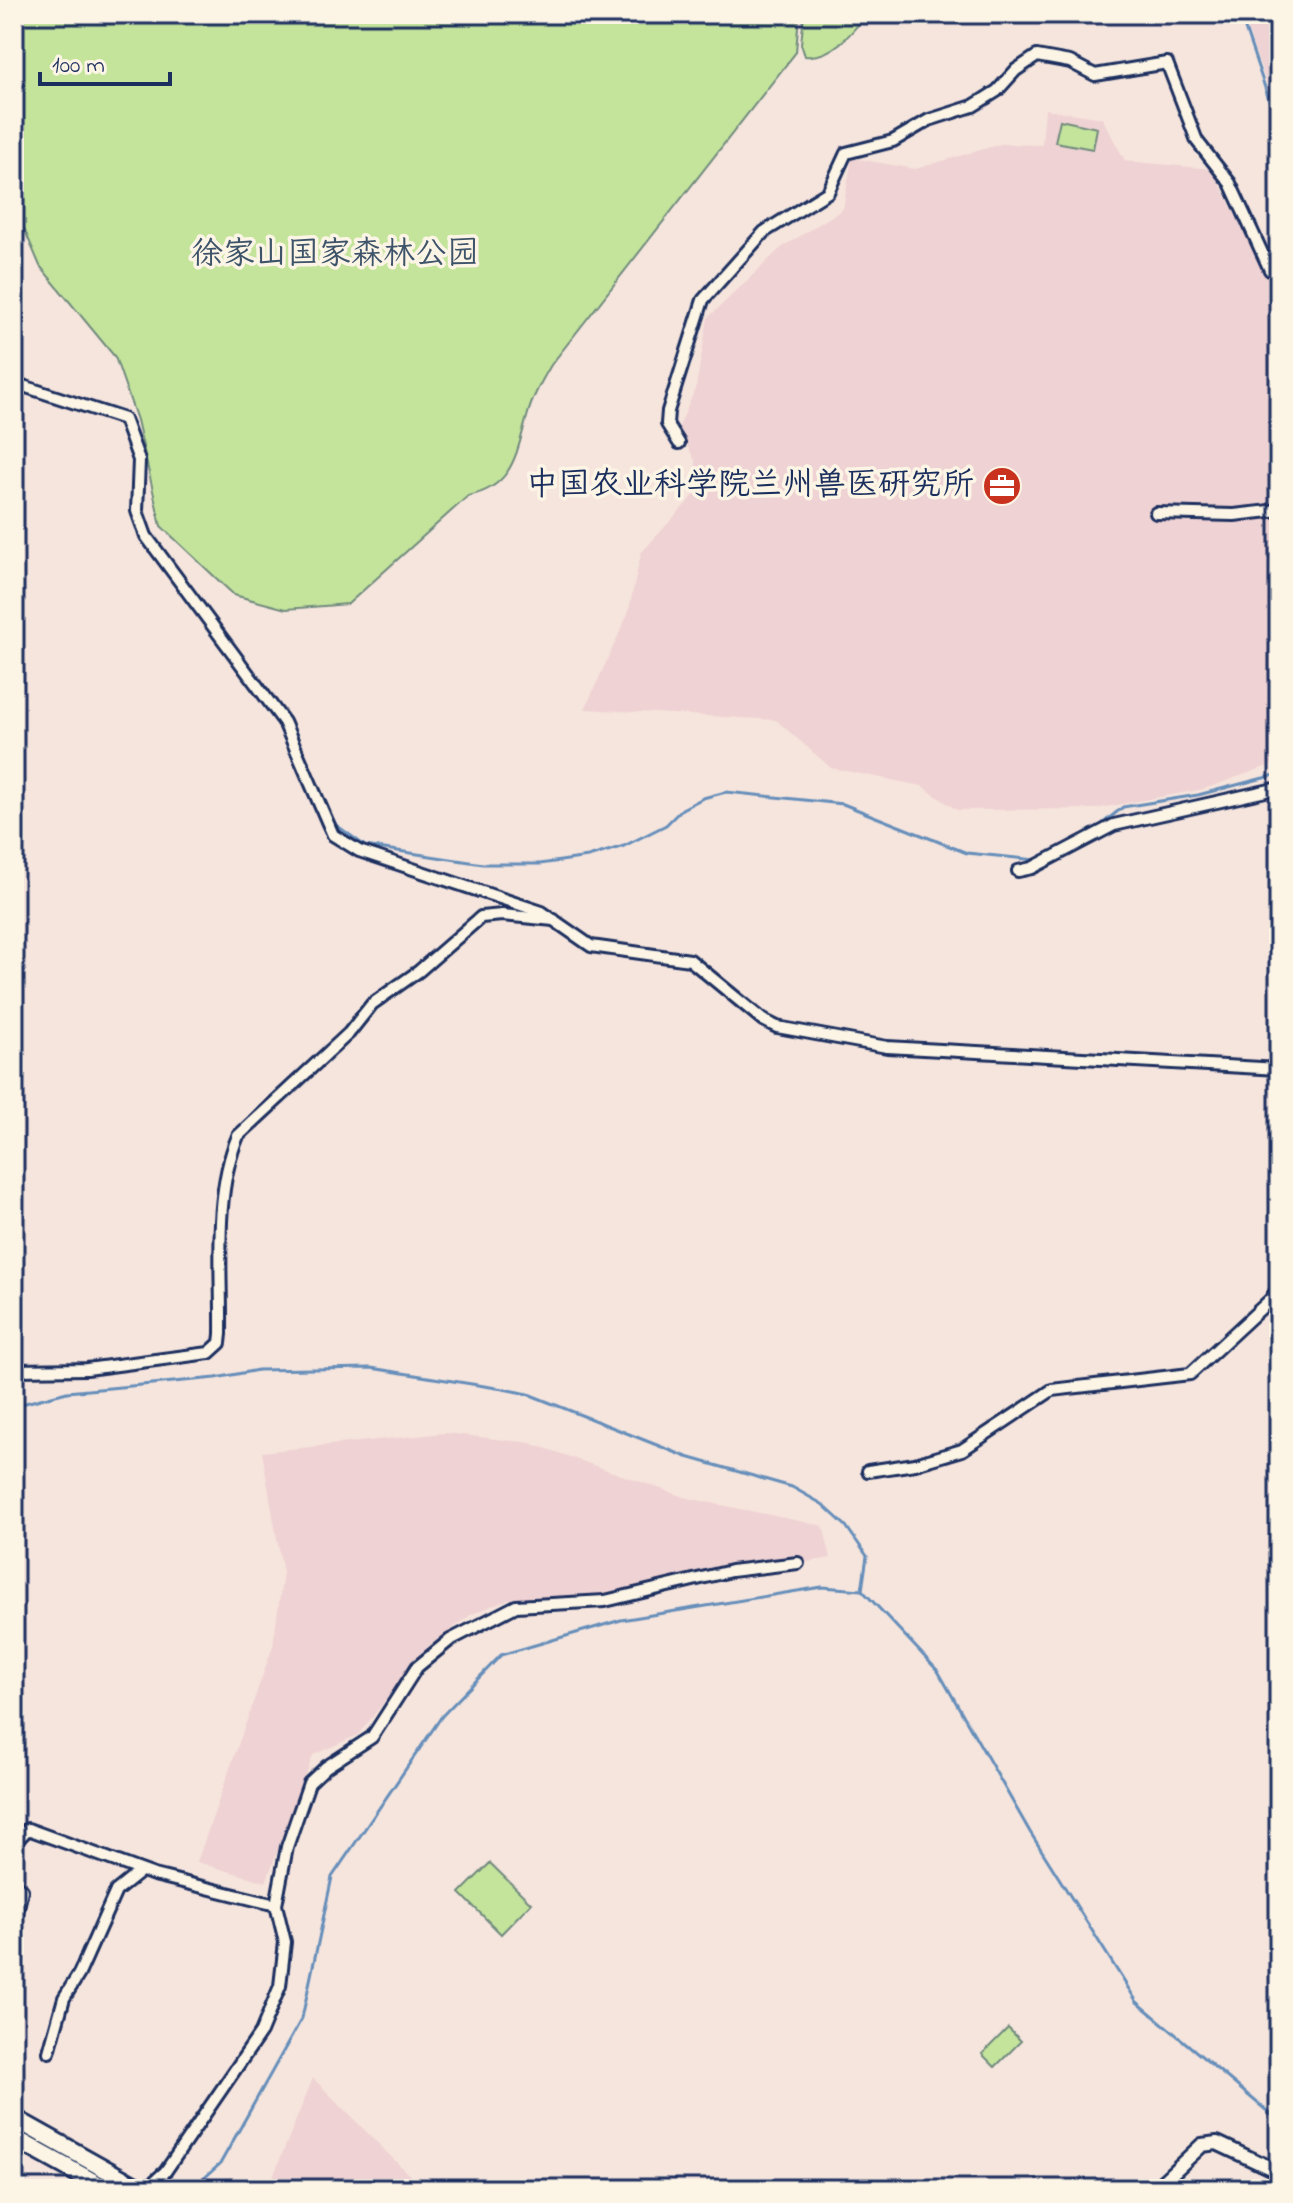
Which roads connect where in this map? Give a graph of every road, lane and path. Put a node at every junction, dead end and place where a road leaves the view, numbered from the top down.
1 (1279, 275) edge
2 (14, 383) edge
3 (679, 443) dead end
4 (1279, 510) edge
5 (1156, 513) dead end
6 (1279, 788) edge
7 (1018, 871) dead end
8 (554, 920) junction
9 (1279, 1069) edge
10 (1279, 1287) edge
11 (14, 1370) edge
12 (868, 1471) dead end
13 (798, 1563) dead end
14 (14, 1843) edge
15 (141, 1871) junction
16 (14, 1883) edge
17 (276, 1905) junction
18 (14, 1926) edge
19 (49, 2052) dead end
20 (14, 2118) edge
21 (14, 2138) edge
22 (1279, 2172) edge
23 (134, 2187) edge
24 (106, 2189) edge
25 (1155, 2189) edge

1 - 3 street
2 - 8 street
4 - 5 street
6 - 7 street
8 - 9 street
8 - 11 street
10 - 12 street
13 - 17 street
14 - 15 street
15 - 17 street
15 - 19 street
16 - 18 street
17 - 23 street
20 - 23 highway
21 - 24 highway
22 - 25 street

